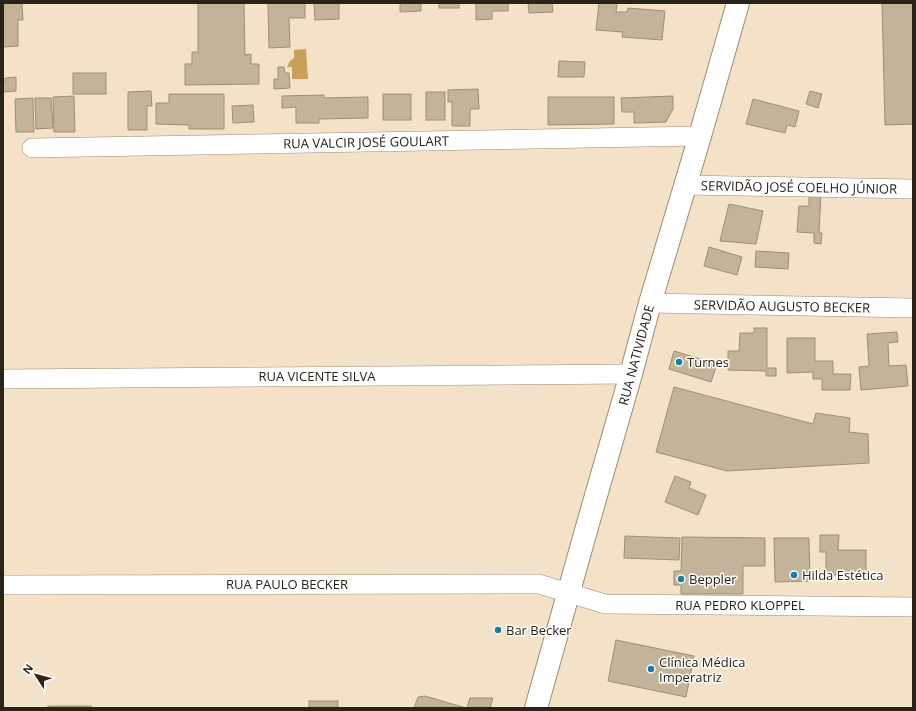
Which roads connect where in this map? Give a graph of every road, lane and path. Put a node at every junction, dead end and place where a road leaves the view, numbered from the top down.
1 (738, 3) edge
2 (700, 136) junction
3 (32, 148) dead end
4 (685, 185) junction
5 (913, 189) edge
6 (650, 303) junction
7 (913, 308) edge
8 (631, 374) junction
9 (3, 379) edge
10 (3, 584) edge
11 (569, 594) junction
12 (913, 607) edge
13 (536, 708) edge

1 - 2 main road, RUA NATIVIDADE
2 - 3 street, RUA VALCIR JOSÉ GOULART
2 - 4 main road, RUA NATIVIDADE
4 - 5 street, SERVIDÃO JOSÉ COELHO JÚNIOR
4 - 6 main road, RUA NATIVIDADE
6 - 7 street, SERVIDÃO AUGUSTO BECKER
6 - 8 main road, RUA NATIVIDADE
8 - 9 street, RUA VICENTE SILVA
8 - 11 main road, RUA NATIVIDADE
10 - 11 street, RUA PAULO BECKER
11 - 12 street, RUA PEDRO KLOPPEL
11 - 13 main road, RUA NATIVIDADE

